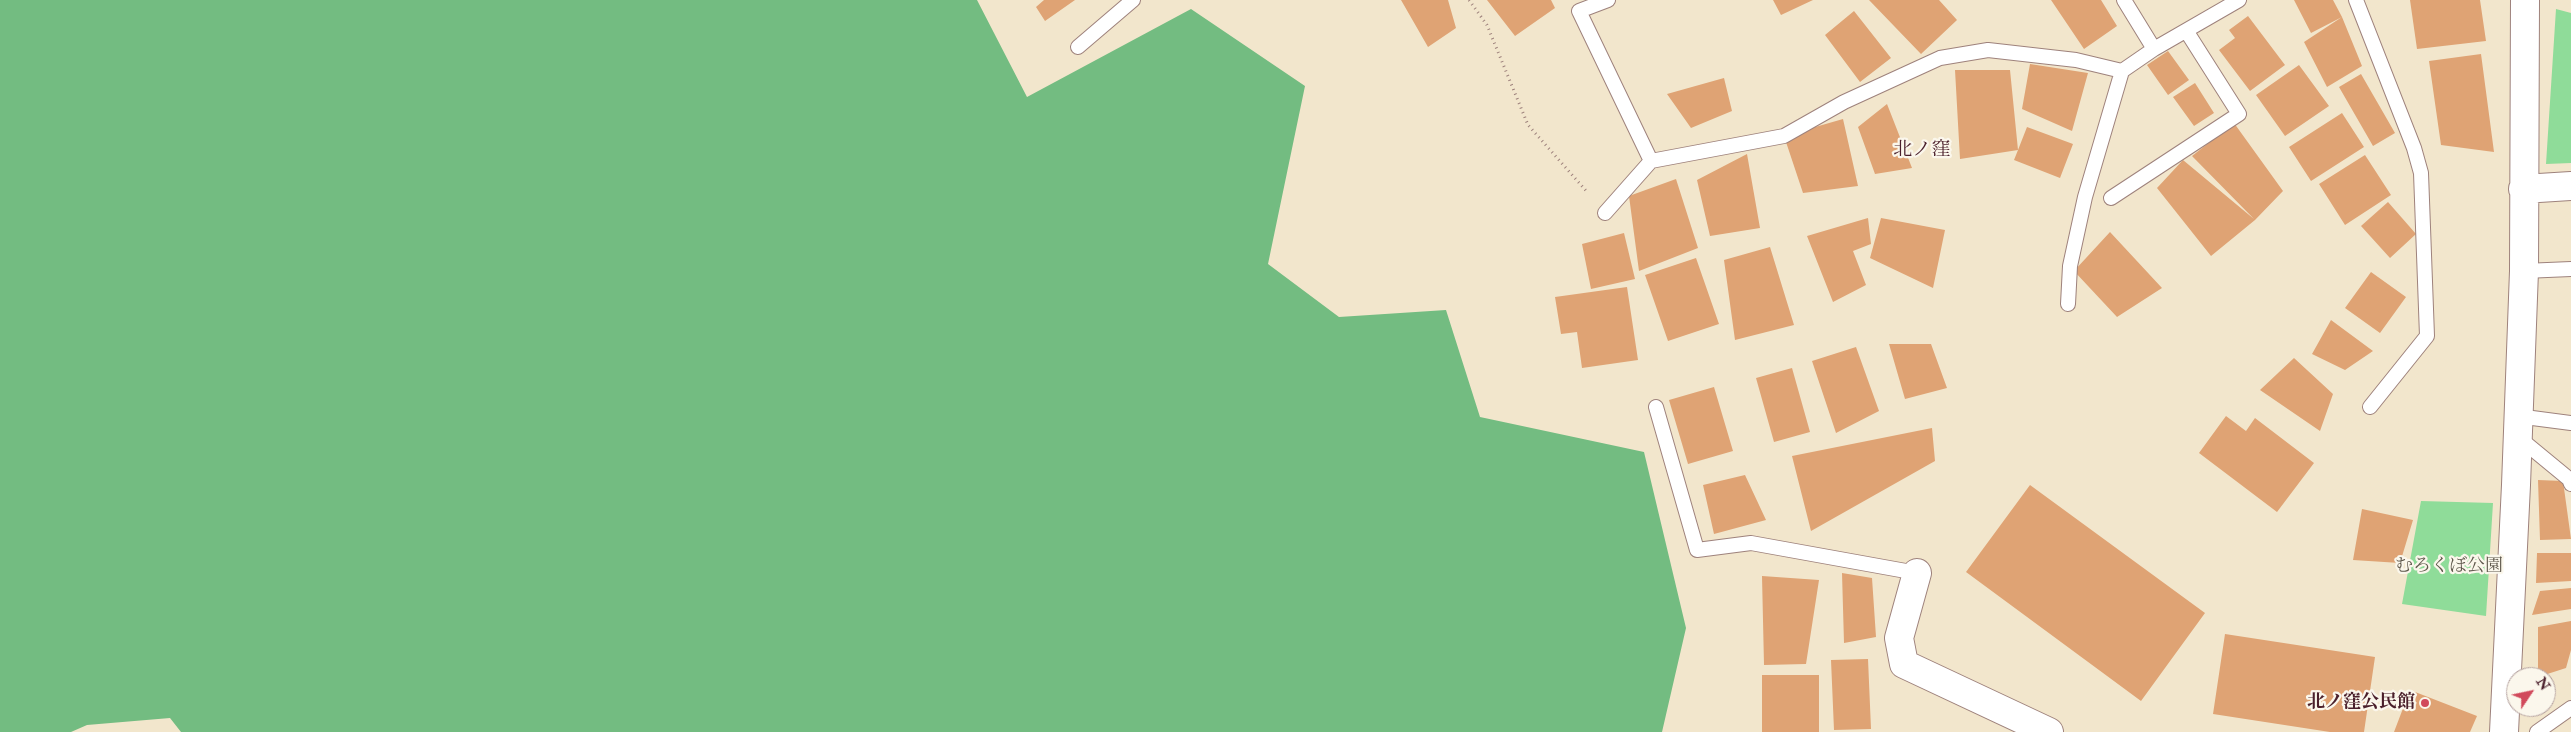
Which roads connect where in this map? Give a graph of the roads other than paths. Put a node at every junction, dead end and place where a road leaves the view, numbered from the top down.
1 (1133, 0) edge
2 (1608, 0) edge
3 (2124, 0) edge
4 (2356, 0) edge
5 (2525, 0) edge
6 (2233, 2) edge
7 (2187, 32) junction
8 (1078, 48) dead end
9 (2154, 49) junction
10 (2122, 71) junction
11 (1651, 161) junction
12 (2571, 186) edge
13 (2523, 188) junction
14 (2111, 198) dead end
15 (1605, 213) road end
16 (2571, 269) edge
17 (2524, 272) junction
18 (2068, 304) dead end
19 (1656, 407) dead end
20 (2370, 407) dead end
21 (2571, 423) edge
22 (2517, 426) junction
23 (2571, 484) edge
24 (1918, 573) joint
25 (2571, 708) edge
26 (2049, 732) edge
27 (2504, 732) edge
28 (2537, 732) edge

1 - 8 lane
2 - 11 lane
3 - 9 lane
4 - 20 lane
5 - 13 street
6 - 7 lane
7 - 9 lane
7 - 14 lane
9 - 10 lane
10 - 11 lane
10 - 18 lane
11 - 15 lane
12 - 13 street
13 - 17 street
16 - 17 lane
17 - 22 street
19 - 24 lane
21 - 22 lane
22 - 23 lane
22 - 27 street
24 - 26 street
25 - 28 lane

